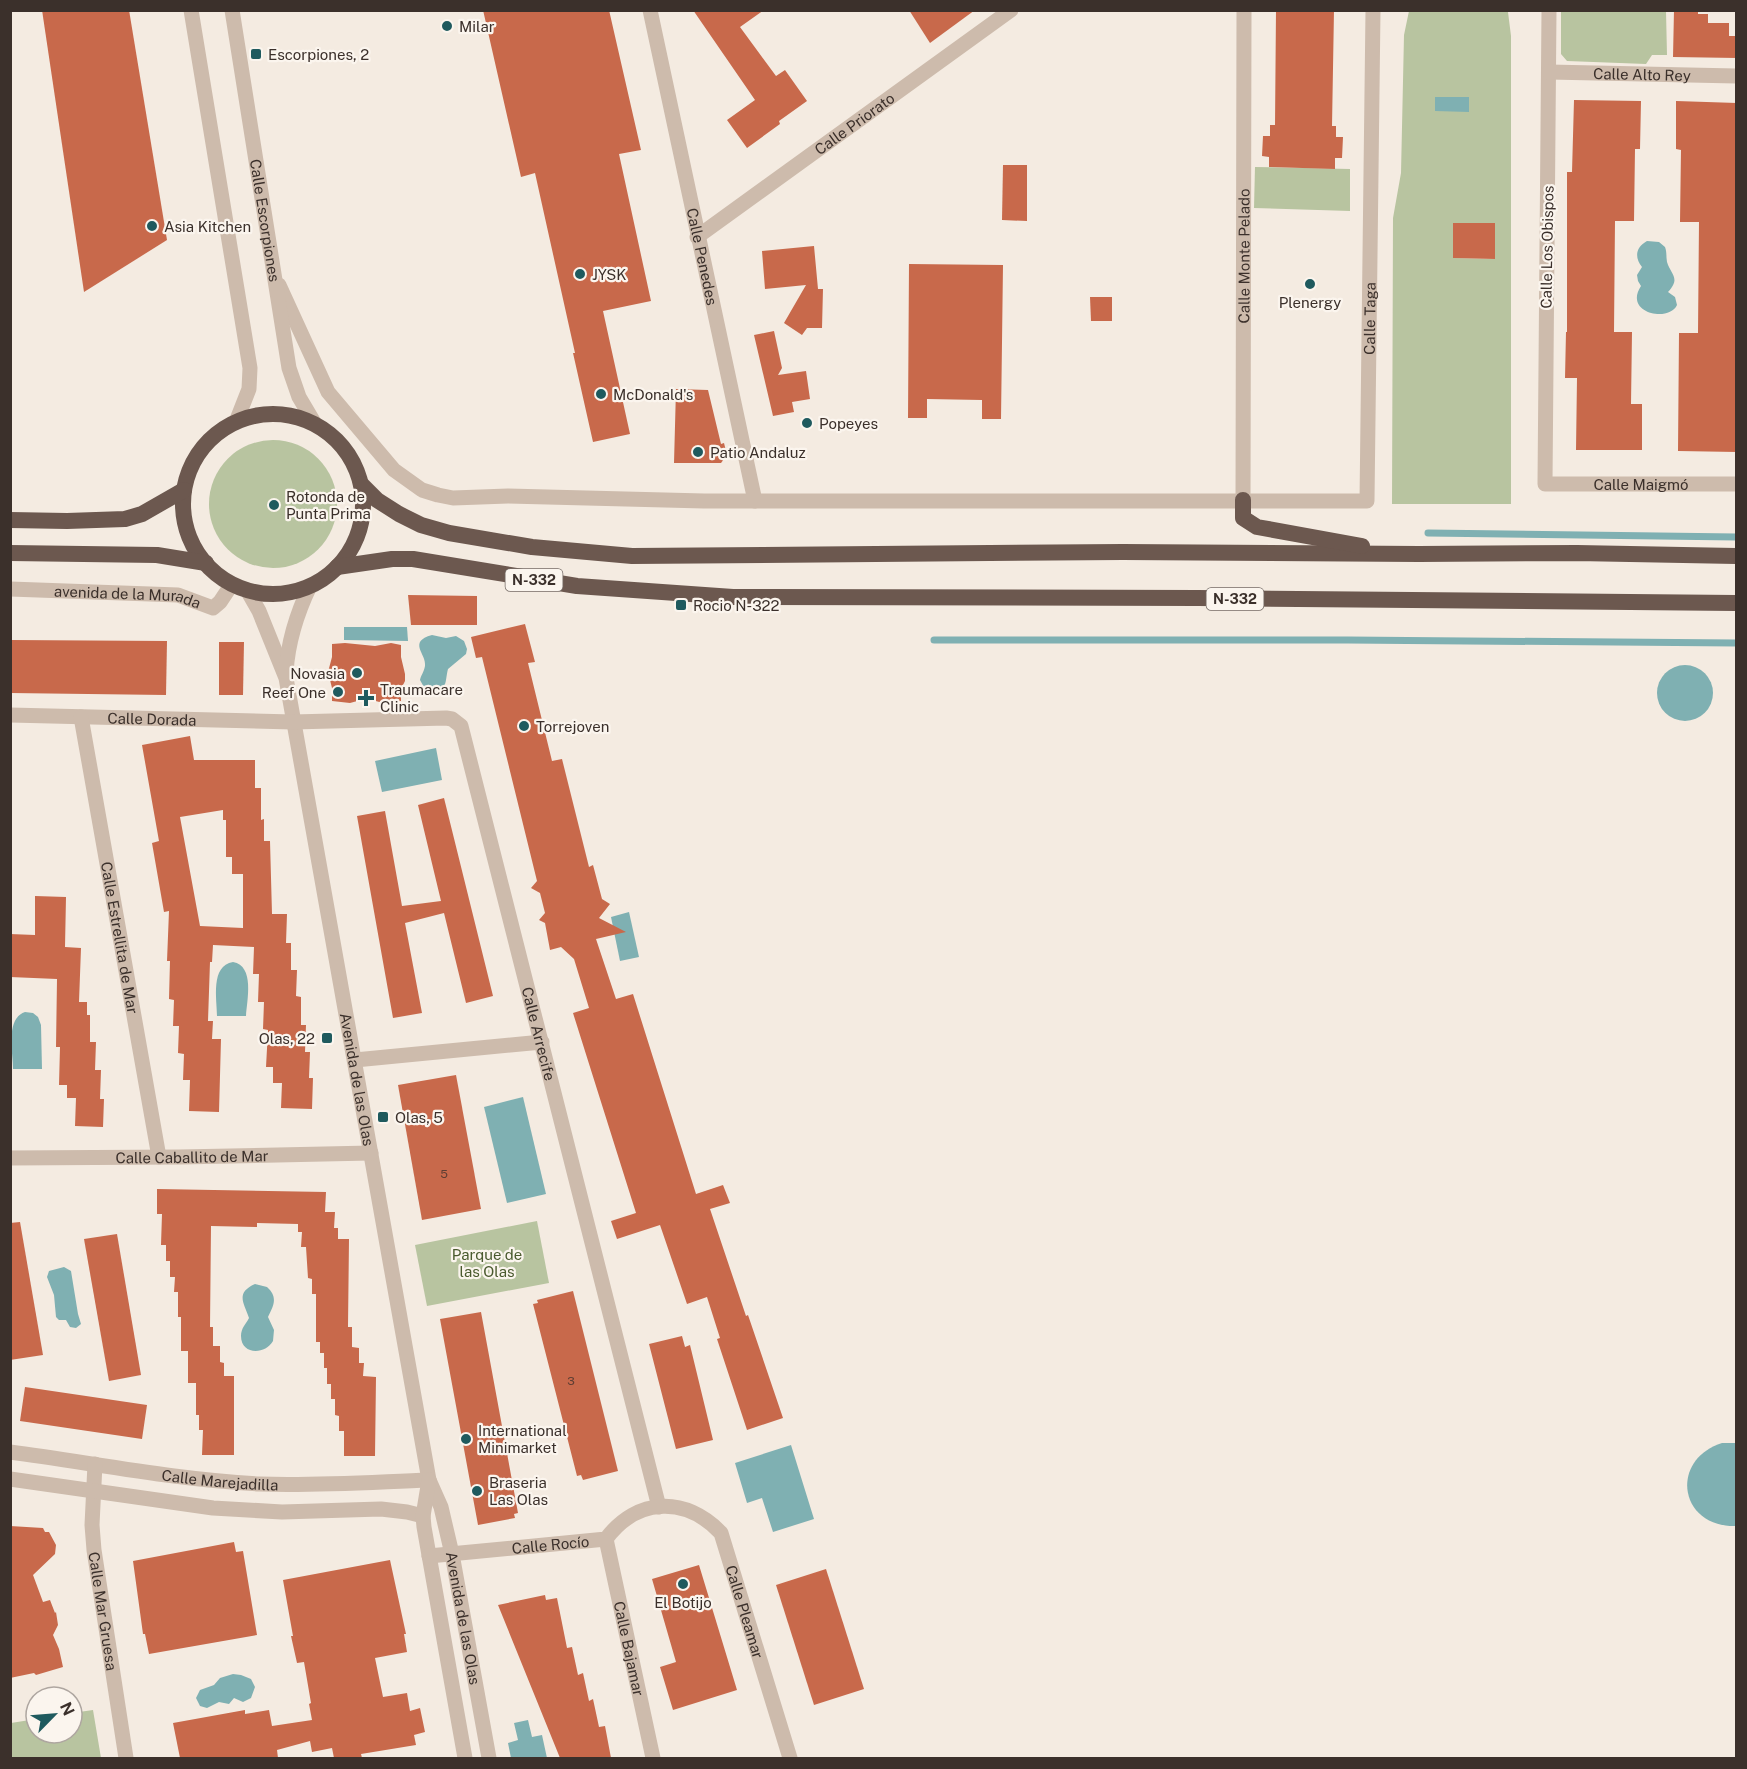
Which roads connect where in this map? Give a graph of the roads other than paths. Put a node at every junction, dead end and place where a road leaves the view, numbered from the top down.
1 (191, 10) edge
2 (231, 10) edge
3 (650, 10) edge
4 (1011, 10) edge
5 (1244, 10) edge
6 (1373, 10) edge
7 (1549, 10) edge
8 (1549, 72) junction
9 (1737, 76) edge
10 (697, 237) junction
11 (272, 268) junction
12 (236, 422) junction
13 (315, 424) junction
14 (361, 484) junction
15 (1545, 484) joint
16 (1737, 484) edge
17 (184, 490) junction
18 (1242, 500) junction
19 (754, 501) junction
20 (10, 520) edge
21 (10, 553) edge
22 (1419, 554) junction
23 (1737, 556) edge
24 (206, 563) junction
25 (338, 567) junction
26 (310, 586) junction
27 (239, 587) junction
28 (10, 589) edge
29 (1737, 603) edge
30 (286, 678) junction
31 (10, 716) edge
32 (81, 717) junction
33 (293, 722) junction
34 (542, 1042) junction
35 (355, 1060) junction
36 (371, 1153) junction
37 (10, 1158) edge
38 (159, 1158) junction
39 (10, 1452) edge
40 (95, 1464) junction
41 (10, 1479) edge
42 (429, 1480) junction
43 (93, 1491) junction
44 (659, 1507) junction
45 (423, 1516) junction
46 (606, 1539) junction
47 (452, 1554) junction
48 (429, 1556) junction
49 (126, 1758) edge
50 (465, 1758) edge
51 (489, 1758) edge
52 (653, 1758) edge
53 (790, 1758) edge

1 - 12 street
2 - 11 street, Calle Escorpiones
3 - 10 street, Calle Penedes
4 - 10 street, Calle Priorato
5 - 18 street, Calle Monte Pelado
6 - 18 street, Calle Taga
7 - 8 street, Calle Los Obispos
8 - 9 street, Calle Alto Rey
8 - 15 street, Calle Los Obispos
10 - 19 street, Calle Penedes
11 - 13 street, Calle Escorpiones
11 - 19 street
12 - 13 highway, N-332
12 - 17 highway, N-332
13 - 14 highway, N-332
14 - 22 highway, N-332
14 - 25 highway, N-332
15 - 16 street, Calle Maigmó
17 - 20 highway
17 - 24 highway, N-332
18 - 19 street
18 - 22 highway
21 - 24 highway, N-332
22 - 23 highway, N-332
24 - 27 highway, N-332
25 - 26 highway, N-332
25 - 29 highway, N-332
26 - 27 highway, N-332
26 - 30 street, Avenida de las Olas
27 - 28 street, avenida de la Murada
27 - 30 street, Avenida de las Olas
30 - 33 street, Avenida de las Olas
31 - 32 street, Calle Dorada
32 - 33 street, Calle Dorada
32 - 38 street, Calle Estrellita de Mar
33 - 34 street, Calle Arrecife
33 - 35 street, Avenida de las Olas
34 - 35 street
34 - 44 street, Calle Arrecife
35 - 36 street, Avenida de las Olas
36 - 38 street, Calle Caballito de Mar
36 - 42 street, Avenida de las Olas
37 - 38 street, Calle Caballito de Mar
39 - 40 street, Calle Marejadilla
40 - 42 street, Calle Marejadilla
40 - 43 street, Calle Mar Gruesa
41 - 43 street, Calle Marejadilla
42 - 45 street, Avenida de las Olas
42 - 47 street, Avenida de las Olas
43 - 45 street, Calle Marejadilla
43 - 49 street, Calle Mar Gruesa
44 - 46 street, Calle Rocío
44 - 53 street, Calle Pleamar
45 - 48 street, Avenida de las Olas
46 - 47 street, Calle Rocío
46 - 52 street, Calle Bajamar
47 - 48 street, Calle Rocío
47 - 51 street, Avenida de las Olas
48 - 50 street, Avenida de las Olas

